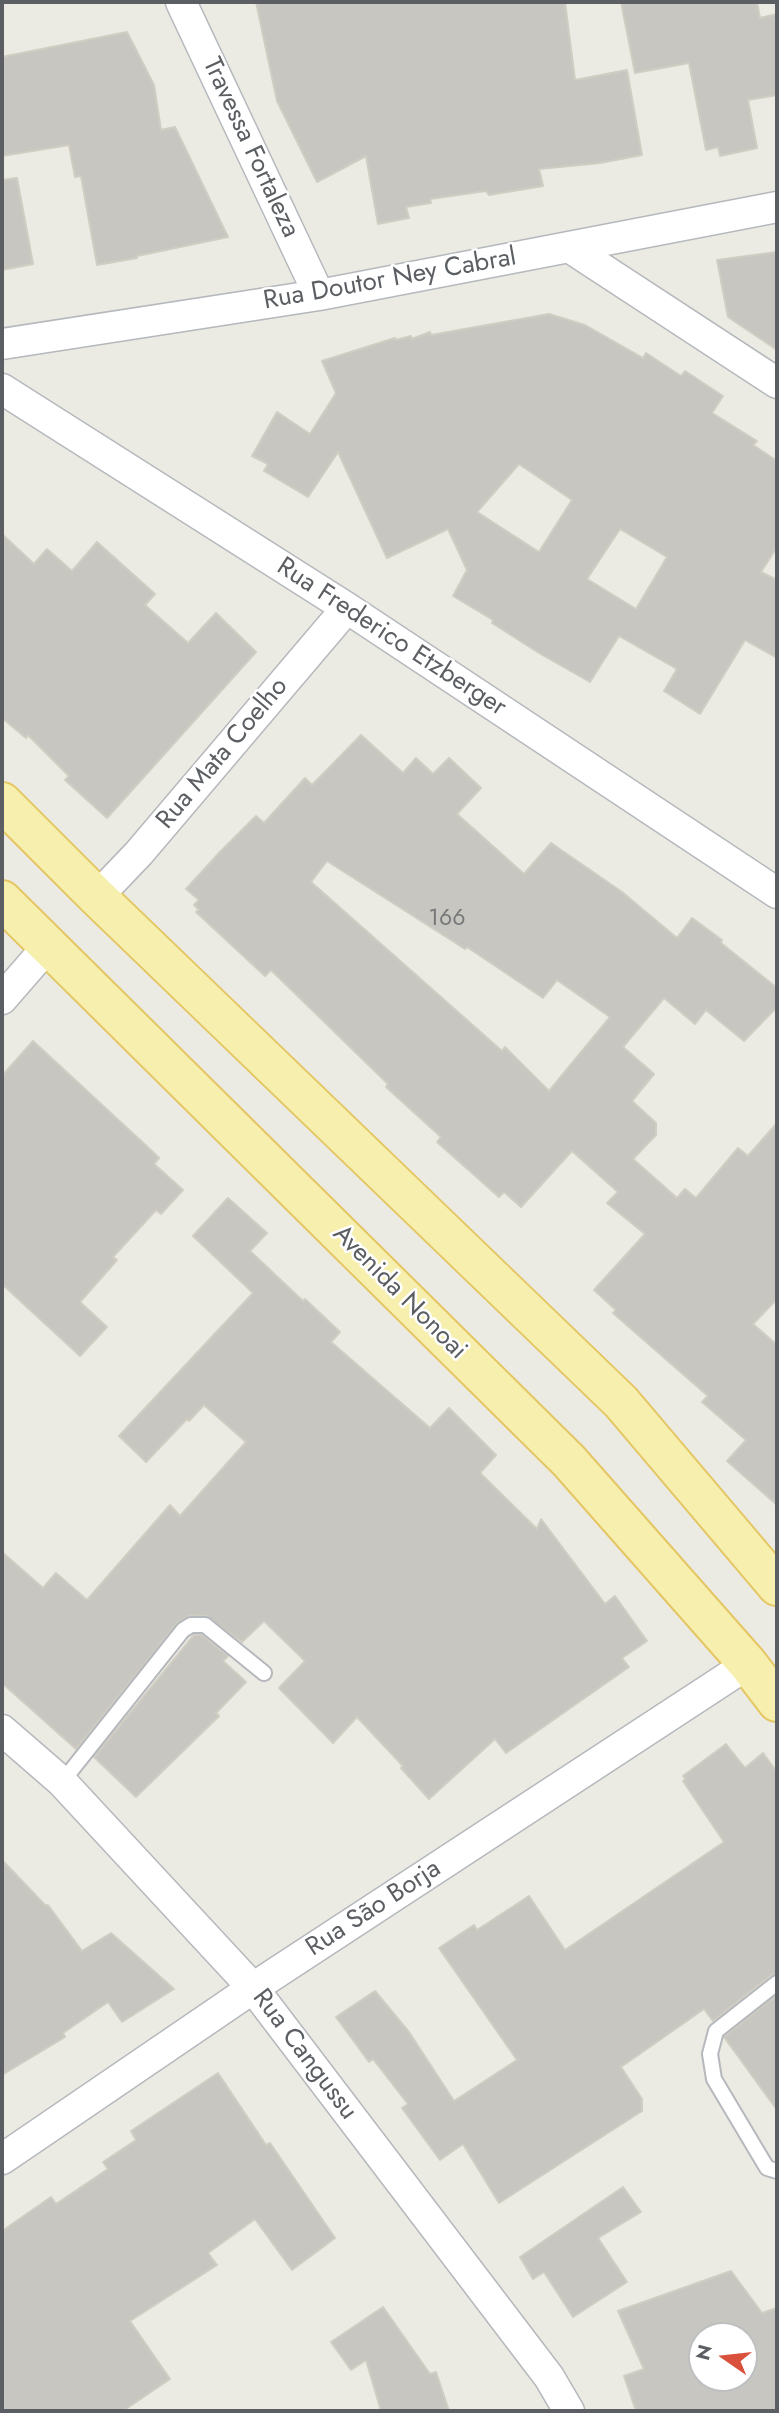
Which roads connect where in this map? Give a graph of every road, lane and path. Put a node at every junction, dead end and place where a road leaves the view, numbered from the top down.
1 (181, 2) edge
2 (777, 207) edge
3 (569, 247) junction
4 (319, 295) junction
5 (2, 344) edge
6 (777, 383) edge
7 (2, 389) edge
8 (347, 608) junction
9 (2, 802) edge
10 (777, 893) edge
11 (97, 897) junction
12 (2, 900) edge
13 (48, 946) junction
14 (2, 999) edge
15 (777, 1586) edge
16 (748, 1664) junction
17 (264, 1673) dead end
18 (777, 1702) edge
19 (2, 1730) edge
20 (62, 1782) junction
21 (777, 1983) edge
22 (253, 1988) junction
23 (2, 2159) edge
24 (777, 2171) edge
25 (569, 2411) edge

1 - 4 street, Travessa Fortaleza
2 - 3 street, Rua Doutor Ney Cabral
3 - 4 street, Rua Doutor Ney Cabral
3 - 6 street
4 - 5 street, Rua Doutor Ney Cabral
7 - 8 street, Rua Frederico Etzberger
8 - 10 street, Rua Frederico Etzberger
8 - 11 street, Rua Mata Coelho
9 - 11 main road
11 - 15 main road
12 - 13 main road, Avenida Nonoai
13 - 14 street
13 - 16 main road, Avenida Nonoai
16 - 18 main road, Avenida Nonoai
16 - 22 street, Rua São Borja
17 - 20 lane
19 - 20 street, Rua Cangussu
20 - 22 street, Rua Cangussu
21 - 24 lane
22 - 23 street, Rua São Borja
22 - 25 street, Rua Cangussu

